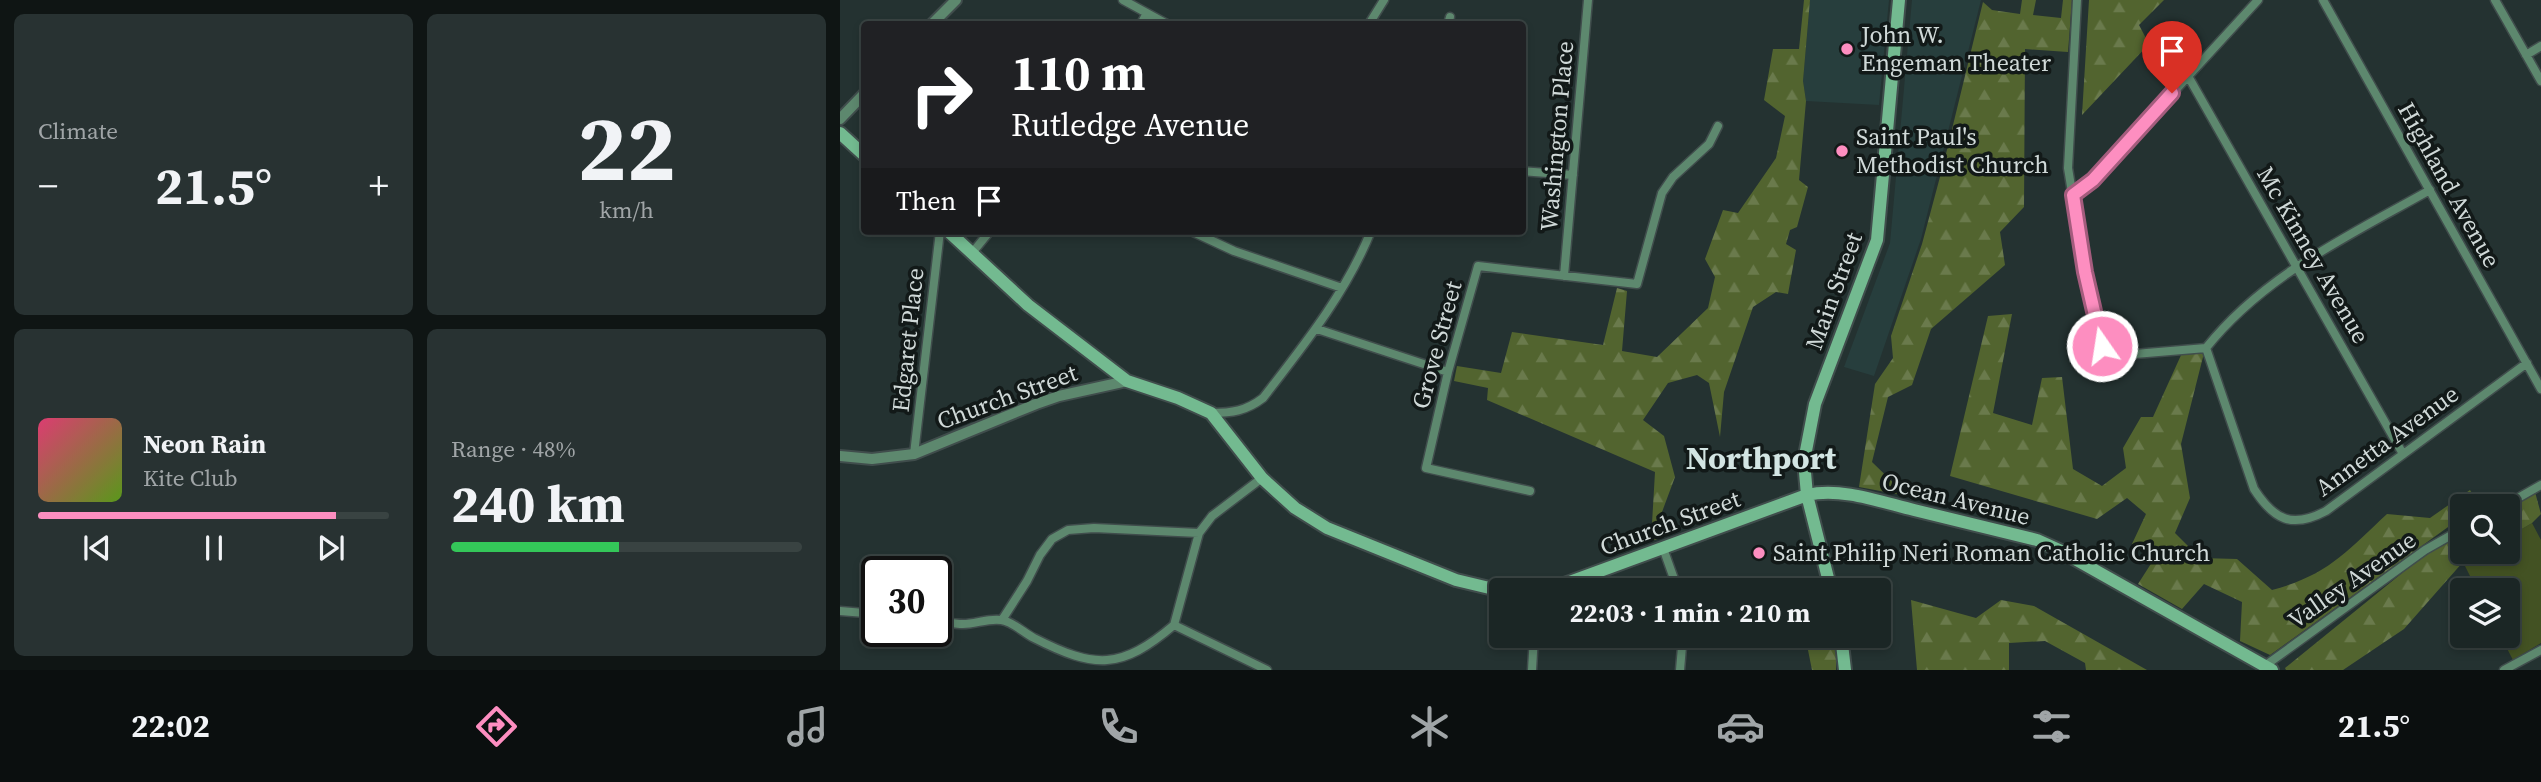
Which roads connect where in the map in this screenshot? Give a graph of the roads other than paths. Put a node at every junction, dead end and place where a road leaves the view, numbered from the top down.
1 (956, 0) edge
2 (1123, 0) edge
3 (1384, 0) edge
4 (1588, 0) edge
5 (1899, 0) edge
6 (2077, 0) edge
7 (2258, 0) edge
8 (2323, 0) edge
9 (2495, 0) edge
10 (1147, 13) junction
11 (935, 21) edge
12 (1143, 21) edge
13 (1162, 21) edge
14 (1371, 21) edge
15 (2541, 46) edge
16 (2526, 55) junction
17 (2188, 76) junction
18 (2541, 81) edge
19 (861, 97) edge
20 (840, 119) edge
21 (1718, 126) dead end
22 (840, 133) edge
23 (861, 152) edge
24 (1526, 171) edge
25 (1573, 175) junction
26 (2430, 190) junction
27 (2073, 195) junction
28 (940, 235) edge
29 (952, 235) edge
30 (987, 235) edge
31 (1200, 235) edge
32 (1369, 235) edge
33 (972, 253) junction
34 (2297, 265) junction
35 (1564, 276) junction
36 (1342, 288) junction
37 (1317, 329) junction
38 (2206, 348) junction
39 (2527, 363) junction
40 (1448, 372) junction
41 (1127, 381) junction
42 (2541, 388) edge
43 (1211, 413) junction
44 (914, 454) junction
45 (2403, 454) junction
46 (840, 456) edge
47 (1262, 478) junction
48 (2541, 485) edge
49 (1530, 491) dead end
50 (1807, 495) junction
51 (2520, 497) edge
52 (1199, 533) junction
53 (2450, 536) edge
54 (1662, 548) junction
55 (1581, 578) edge
56 (1673, 578) edge
57 (1828, 578) edge
58 (1489, 588) edge
59 (840, 611) edge
60 (861, 613) edge
61 (1002, 620) junction
62 (952, 623) edge
63 (1174, 625) junction
64 (1533, 648) edge
65 (1682, 648) edge
66 (1842, 648) edge
67 (2541, 650) edge
68 (2269, 668) edge
69 (1266, 670) edge
70 (1532, 670) edge
71 (1680, 670) edge
72 (1844, 670) edge
73 (2504, 670) edge

1 - 11 street
2 - 10 street
3 - 14 street
4 - 25 street, Washington Place
5 - 50 main road, Main Street
6 - 27 street
7 - 17 street
8 - 26 street, Highland Avenue
9 - 16 street
10 - 12 street
10 - 13 street
15 - 16 street
16 - 18 street
17 - 27 street
17 - 34 street, Mc Kinney Avenue
19 - 20 street
21 - 35 street, Grove Street
22 - 23 main road
24 - 25 street
25 - 35 street, Washington Place
26 - 34 street
26 - 39 street, Highland Avenue
27 - 38 street
28 - 44 street, Edgaret Place
29 - 33 main road
30 - 33 street
31 - 36 street
32 - 36 street
33 - 41 main road
34 - 38 street
34 - 45 street, Mc Kinney Avenue
35 - 40 street, Grove Street
36 - 37 street
37 - 40 street
37 - 43 street
38 - 45 street, Annetta Avenue
39 - 42 street, Highland Avenue
39 - 45 street, Annetta Avenue
40 - 49 street, Grove Street
41 - 43 main road
41 - 44 street, Church Street
43 - 47 main road
44 - 46 street, Church Street
47 - 52 street
47 - 58 main road
48 - 51 street
50 - 54 main road, Church Street
50 - 57 main road, Main Street
50 - 68 main road, Ocean Avenue
52 - 61 street
52 - 63 street
53 - 68 street, Valley Avenue
54 - 55 main road, Church Street
54 - 56 street
59 - 60 street
61 - 62 street
61 - 63 street
63 - 69 street
64 - 70 street
65 - 71 street
66 - 72 main road
67 - 73 street

